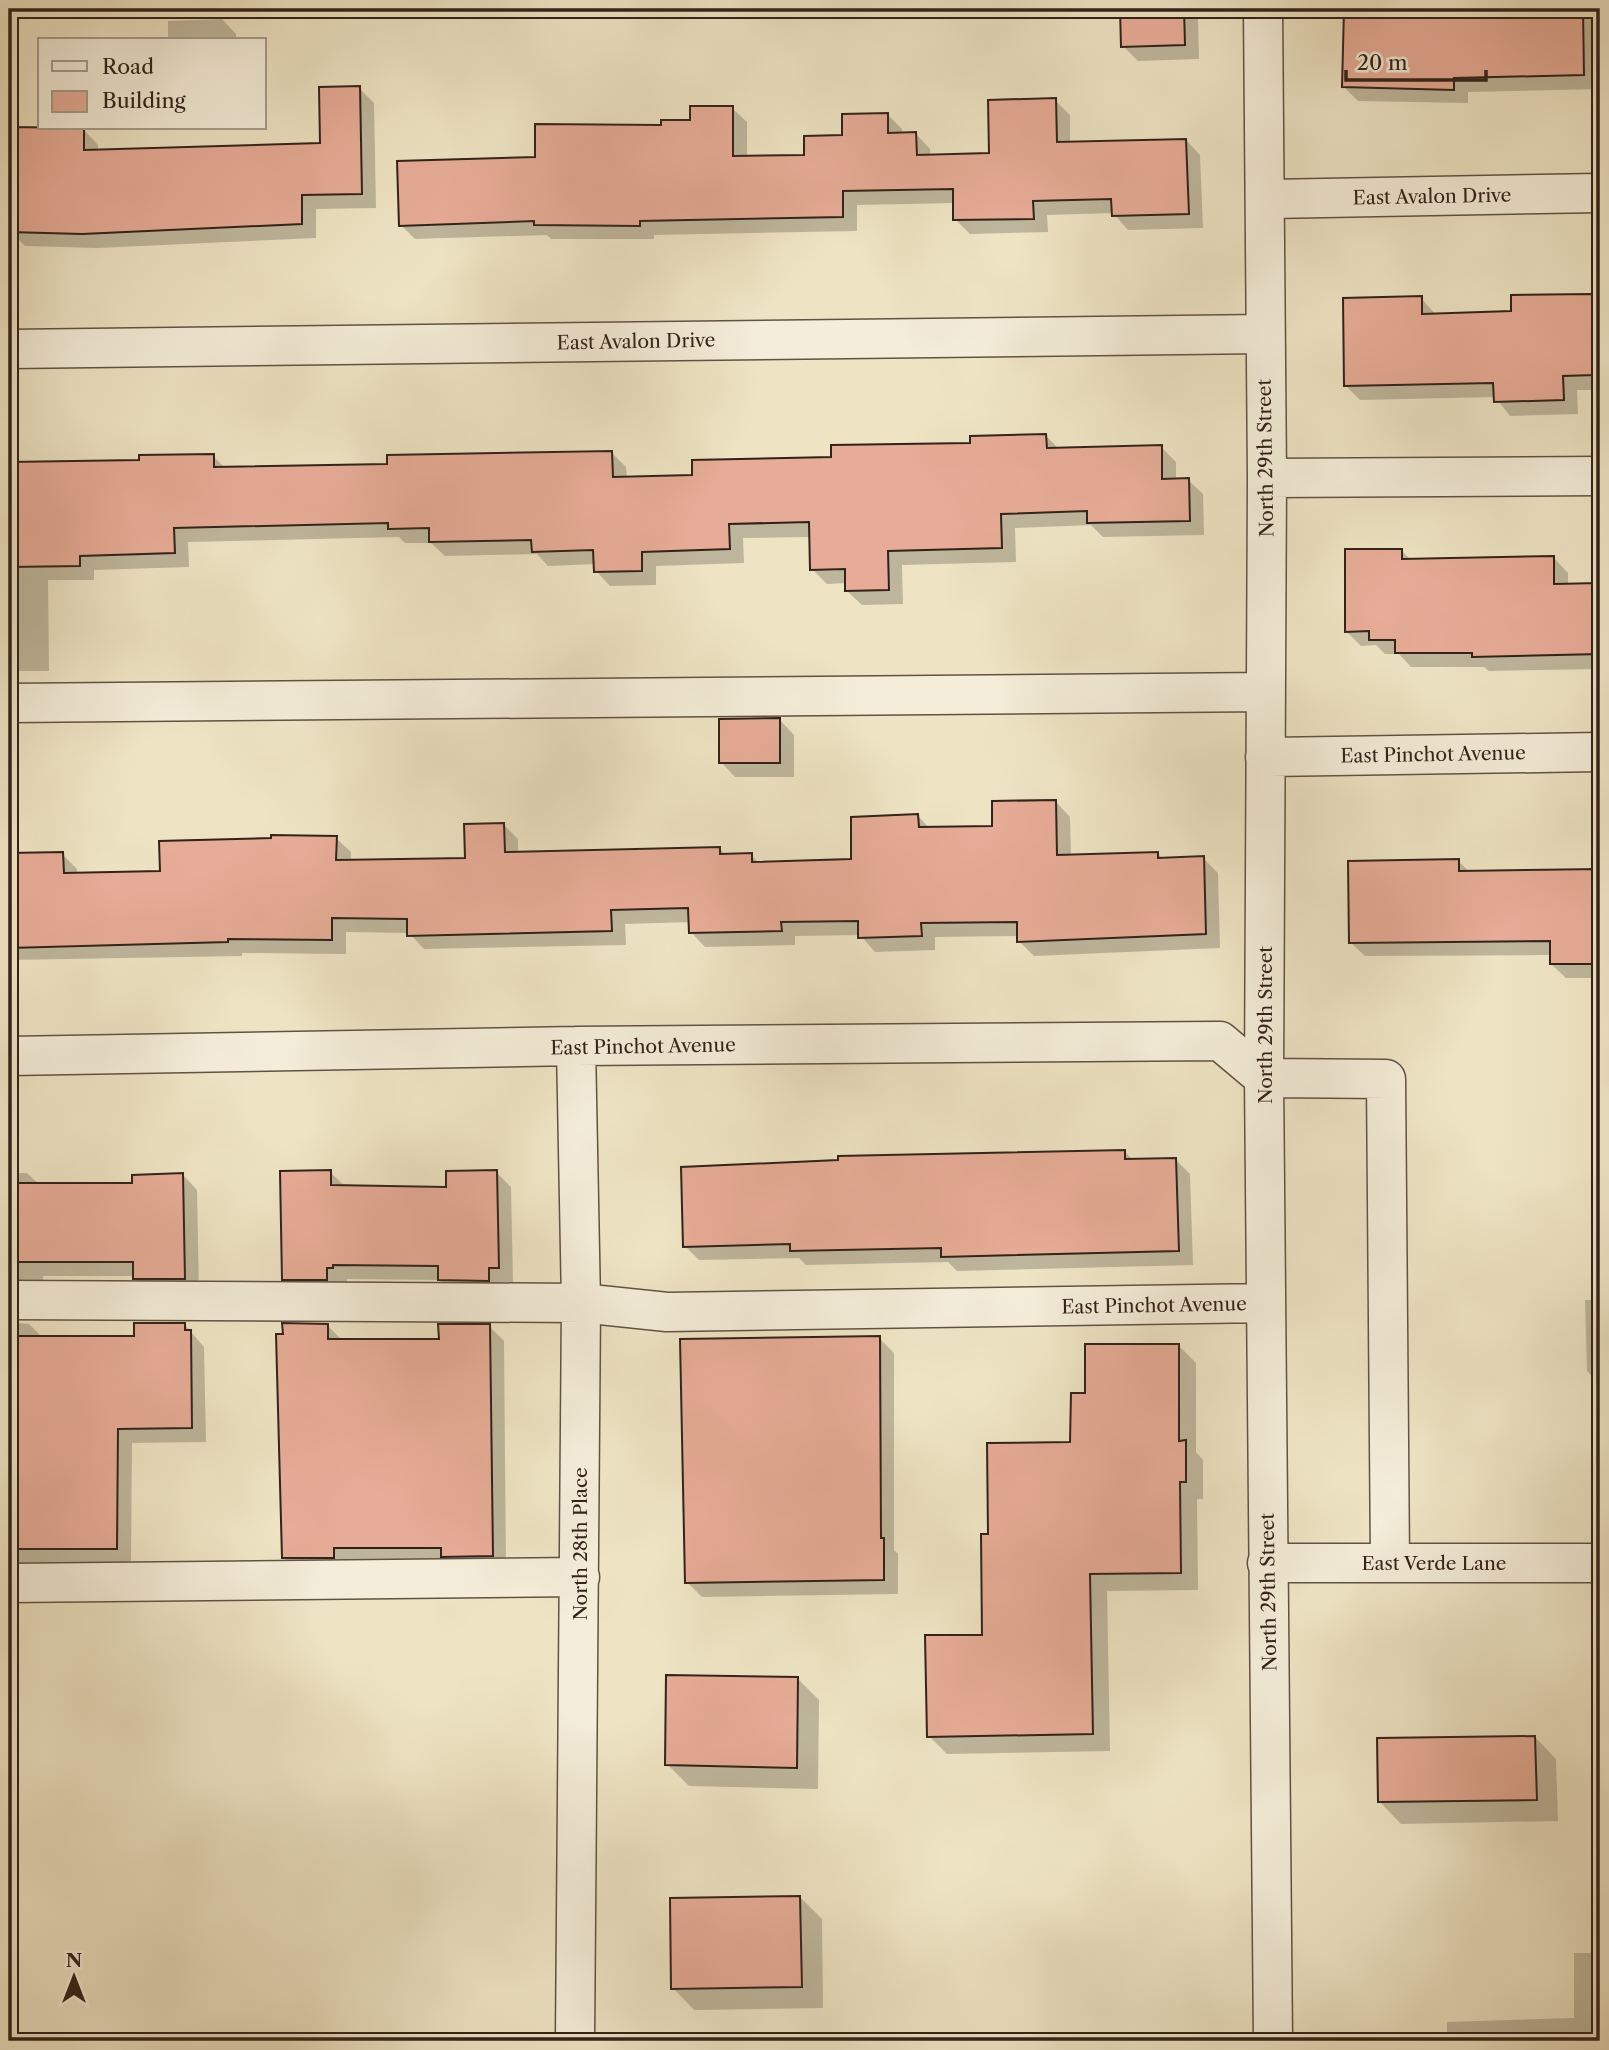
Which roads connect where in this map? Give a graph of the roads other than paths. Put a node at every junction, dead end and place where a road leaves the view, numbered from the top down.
1 (1264, 9) edge
2 (1600, 193) edge
3 (1265, 199) junction
4 (1264, 334) junction
5 (9, 349) edge
6 (1600, 476) edge
7 (1266, 478) junction
8 (1266, 692) junction
9 (9, 702) edge
10 (1600, 752) edge
11 (1265, 757) junction
12 (576, 1046) junction
13 (9, 1056) edge
14 (1264, 1078) junction
15 (9, 1300) edge
16 (581, 1303) junction
17 (1266, 1303) junction
18 (1267, 1563) junction
19 (1390, 1563) junction
20 (1600, 1563) edge
21 (580, 1577) junction
22 (9, 1583) edge
23 (575, 2041) edge
24 (1273, 2041) edge

1 - 3 street, North 29th Street
2 - 3 street, East Avalon Drive
3 - 4 street, North 29th Street
4 - 5 street, East Avalon Drive
4 - 7 street, North 29th Street
6 - 7 street
7 - 8 street, North 29th Street
8 - 9 street
8 - 11 street, North 29th Street
10 - 11 street, East Pinchot Avenue
11 - 14 street, North 29th Street
12 - 13 street, East Pinchot Avenue
12 - 14 street, East Pinchot Avenue
12 - 16 street, North 28th Place
14 - 17 street, North 29th Street
14 - 19 street
15 - 16 street, East Pinchot Avenue
16 - 17 street, East Pinchot Avenue
16 - 21 street, North 28th Place
17 - 18 street, North 29th Street
18 - 19 street, East Verde Lane
18 - 24 street, North 29th Street
19 - 20 street, East Verde Lane
21 - 22 street
21 - 23 street, North 28th Place

